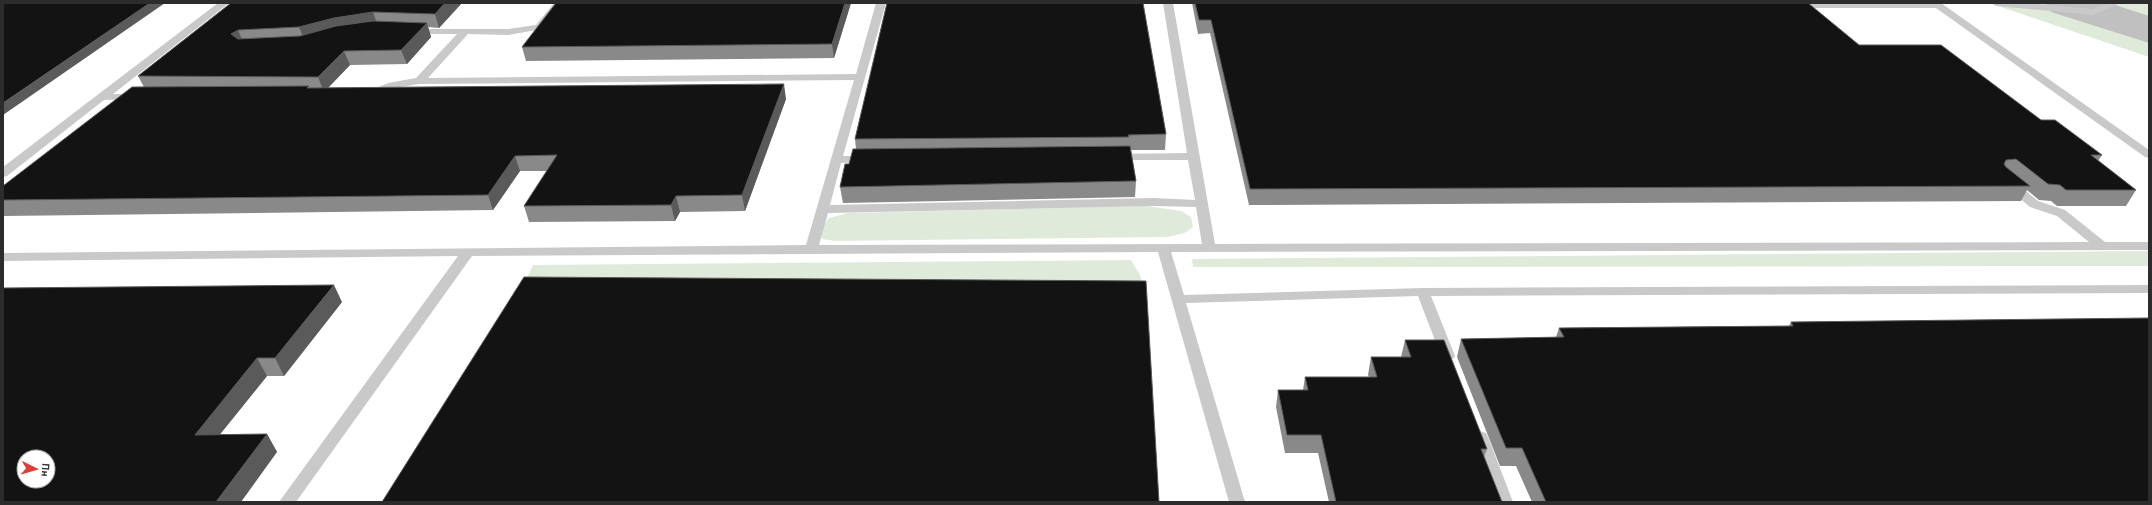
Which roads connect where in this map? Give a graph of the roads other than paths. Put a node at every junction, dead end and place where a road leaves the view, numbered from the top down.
1 (224, 3) edge
2 (559, 3) edge
3 (882, 3) edge
4 (1168, 3) edge
5 (1996, 3) edge
6 (2115, 3) edge
7 (1936, 4) edge
8 (1811, 5) edge
9 (402, 31) edge
10 (464, 33) junction
11 (860, 77) junction
12 (420, 81) junction
13 (356, 96) edge
14 (103, 97) junction
15 (150, 97) edge
16 (2149, 154) edge
17 (1193, 156) junction
18 (1106, 157) edge
19 (876, 159) edge
20 (837, 160) junction
21 (3, 173) edge
22 (2003, 179) edge
23 (1202, 204) junction
24 (823, 210) junction
25 (2102, 246) junction
26 (2149, 246) edge
27 (811, 249) junction
28 (1164, 249) junction
29 (1209, 249) junction
30 (469, 251) junction
31 (3, 256) edge
32 (2149, 289) edge
33 (1423, 292) junction
34 (1178, 299) junction
35 (1454, 372) edge
36 (1474, 422) edge
37 (288, 502) edge
38 (1237, 502) edge
39 (1505, 502) edge

1 - 14 lane
2 - 10 lane
3 - 11 lane
4 - 17 lane
5 - 6 lane
7 - 8 lane
7 - 16 lane
9 - 10 lane
10 - 12 lane
11 - 12 lane
11 - 20 lane
12 - 13 lane
14 - 15 lane
14 - 21 lane
17 - 18 lane
17 - 23 lane
19 - 20 lane
20 - 24 lane
22 - 25 lane
23 - 24 lane
23 - 29 lane
24 - 27 lane
25 - 26 lane
25 - 29 lane
27 - 28 lane
27 - 30 lane
28 - 29 lane
28 - 34 lane
30 - 31 lane
30 - 37 lane
32 - 33 lane
33 - 34 lane
33 - 35 lane
34 - 38 lane
36 - 39 lane

